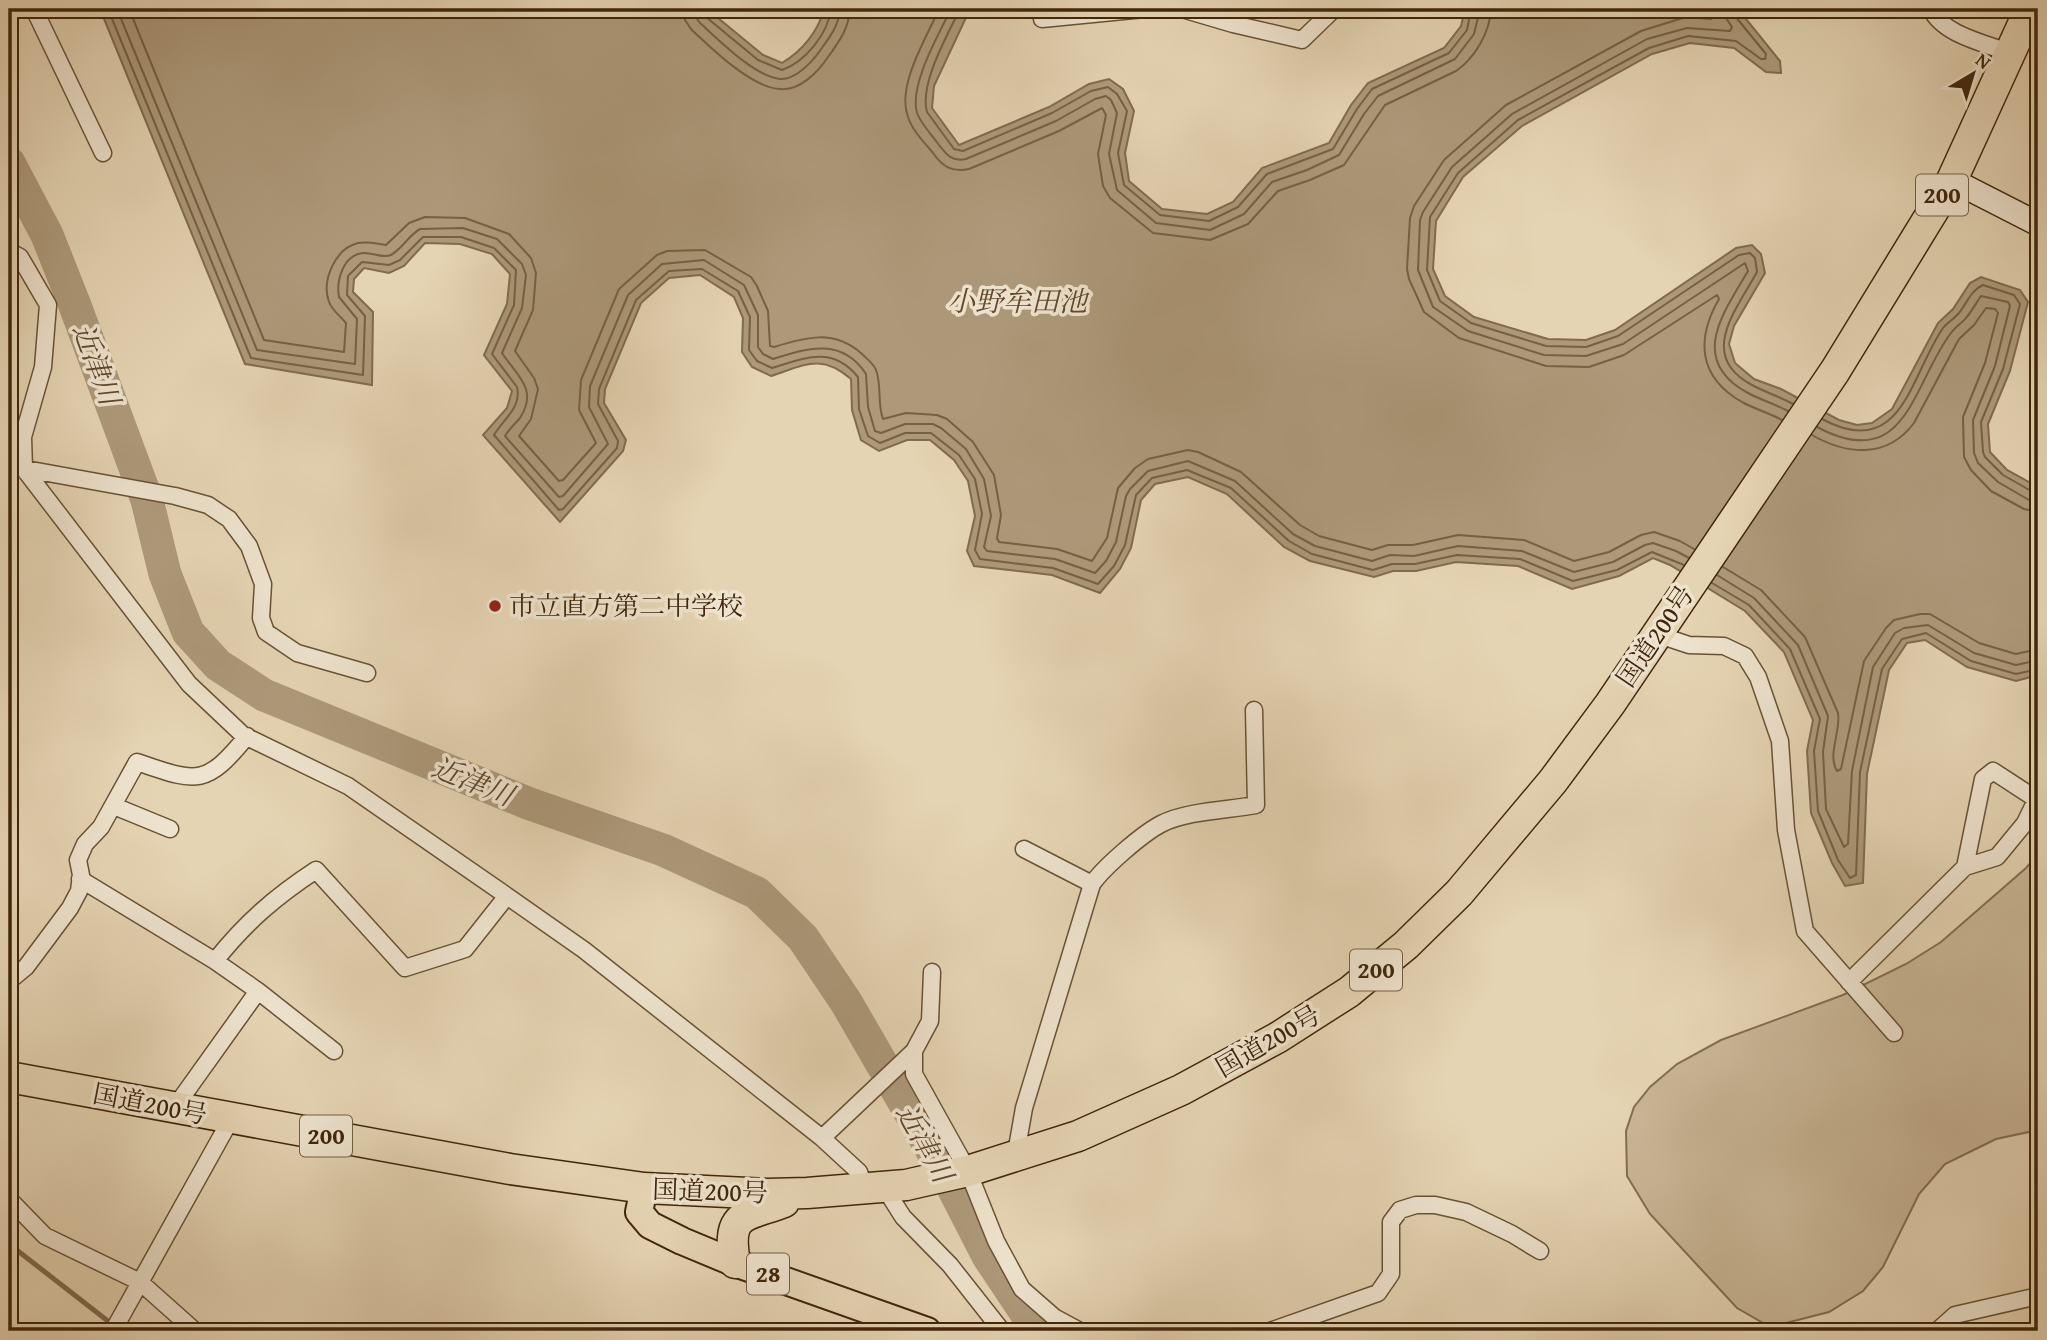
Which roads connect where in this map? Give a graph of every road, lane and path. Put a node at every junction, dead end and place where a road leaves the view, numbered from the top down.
1 (34, 9) edge
2 (1144, 9) edge
3 (1182, 9) edge
4 (1334, 9) edge
5 (1931, 9) edge
6 (2030, 9) edge
7 (1042, 19) dead end
8 (2010, 53) junction
9 (103, 153) dead end
10 (1952, 180) junction
11 (2038, 225) edge
12 (9, 251) edge
13 (16, 468) edge
14 (1661, 626) junction
15 (367, 673) dead end
16 (1254, 710) dead end
17 (247, 736) junction
18 (2037, 797) edge
19 (114, 806) junction
20 (170, 829) dead end
21 (1024, 849) dead end
22 (1965, 867) junction
23 (80, 879) junction
24 (1091, 884) junction
25 (507, 896) junction
26 (215, 961) junction
27 (932, 972) dead end
28 (9, 981) edge
29 (1849, 982) junction
30 (258, 991) junction
31 (1894, 1033) dead end
32 (334, 1051) dead end
33 (914, 1051) junction
34 (9, 1077) edge
35 (175, 1107) junction
36 (231, 1119) junction
37 (822, 1139) junction
38 (1024, 1153) junction
39 (968, 1171) junction
40 (885, 1187) junction
41 (644, 1188) junction
42 (807, 1193) junction
43 (9, 1199) edge
44 (1540, 1251) dead end
45 (735, 1263) junction
46 (140, 1282) junction
47 (2038, 1296) edge
48 (113, 1331) edge
49 (195, 1331) edge
50 (927, 1331) edge
51 (1002, 1331) edge
52 (1080, 1331) edge
53 (1270, 1331) edge
54 (1937, 1331) edge

1 - 9 street
2 - 7 street
3 - 4 street
5 - 8 street
6 - 8 highway, 国道200号 / 200
8 - 10 highway, 国道200号 / 200
10 - 11 street
10 - 14 highway, 国道200号 / 200
12 - 13 street
13 - 15 street
13 - 17 street
14 - 29 street
14 - 38 highway, 国道200号 / 200
16 - 24 street
17 - 19 street
17 - 25 street
18 - 22 street
18 - 22 street
19 - 20 street
19 - 23 street
21 - 24 street
22 - 29 street
23 - 26 street
23 - 28 street
24 - 38 street
25 - 26 street
25 - 37 street
26 - 30 street
27 - 33 street
29 - 31 street
30 - 32 street
30 - 35 street
33 - 37 street
33 - 39 street
34 - 35 highway, 国道200号 / 200
35 - 36 highway, 国道200号 / 200
36 - 41 highway, 国道200号 / 200
36 - 46 street
37 - 40 street
38 - 39 highway, 国道200号 / 200
39 - 40 highway, 国道200号 / 200
39 - 52 street
40 - 42 highway, 国道200号 / 200
40 - 51 street
41 - 42 highway, 国道200号 / 200
41 - 45 main road, 28
42 - 45 highway
43 - 46 street
44 - 53 street
45 - 50 main road, 28
46 - 48 street
46 - 49 street
47 - 54 street

